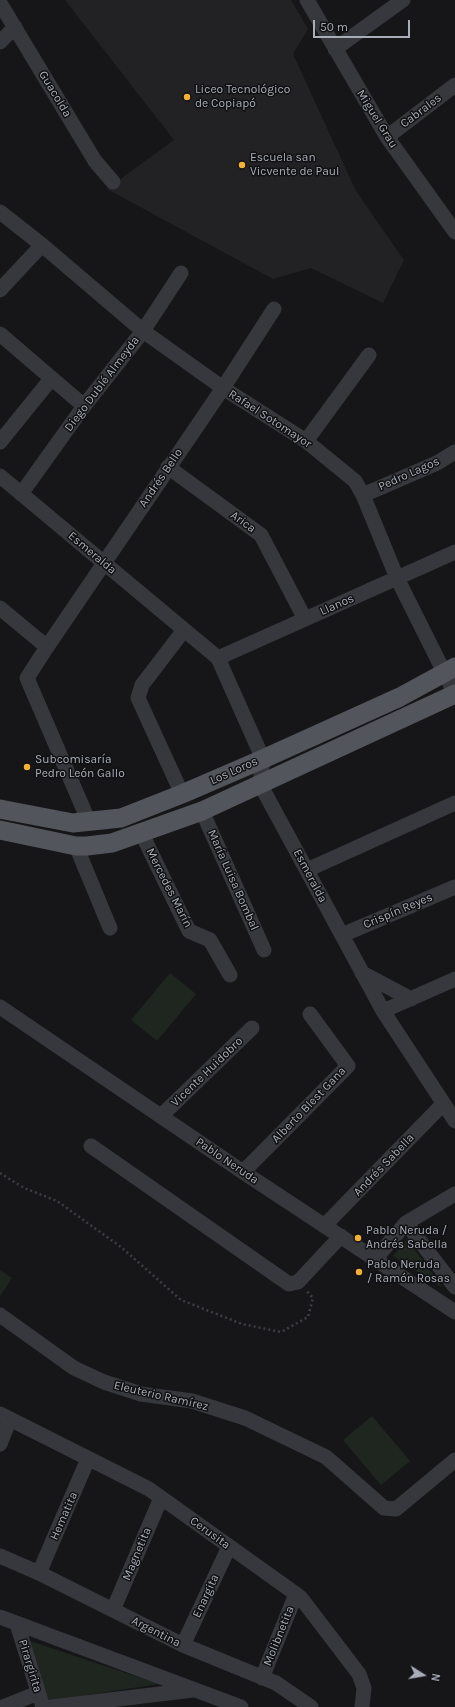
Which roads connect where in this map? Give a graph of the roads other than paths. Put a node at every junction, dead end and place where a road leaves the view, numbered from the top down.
1 (307, 0) edge
2 (403, 0) edge
3 (0, 3) edge
4 (15, 27) junction
5 (0, 42) edge
6 (336, 49) junction
7 (455, 85) edge
8 (387, 137) junction
9 (113, 182) dead end
10 (0, 212) edge
11 (450, 212) edge
12 (455, 232) edge
13 (42, 245) junction
14 (181, 273) dead end
15 (0, 290) edge
16 (274, 309) dead end
17 (143, 331) junction
18 (0, 334) edge
19 (368, 355) dead end
20 (51, 379) junction
21 (223, 388) junction
22 (84, 406) junction
23 (306, 441) junction
24 (0, 442) edge
25 (455, 452) edge
26 (168, 467) junction
27 (0, 476) edge
28 (21, 494) junction
29 (363, 495) junction
30 (455, 552) edge
31 (104, 563) junction
32 (397, 578) junction
33 (0, 608) edge
34 (305, 619) junction
35 (184, 630) junction
36 (47, 647) junction
37 (218, 658) junction
38 (449, 670) edge
39 (455, 694) edge
40 (262, 759) junction
41 (260, 784) junction
42 (182, 794) junction
43 (455, 803) edge
44 (0, 809) edge
45 (202, 811) junction
46 (89, 822) junction
47 (0, 830) edge
48 (141, 832) junction
49 (76, 846) junction
50 (307, 870) junction
51 (455, 887) edge
52 (110, 928) dead end
53 (342, 935) junction
54 (264, 950) dead end
55 (362, 973) junction
56 (230, 975) dead end
57 (455, 979) edge
58 (411, 999) junction
59 (0, 1007) edge
60 (383, 1011) junction
61 (310, 1014) dead end
62 (252, 1028) dead end
63 (443, 1104) junction
64 (161, 1116) junction
65 (455, 1120) edge
66 (91, 1146) dead end
67 (242, 1172) junction
68 (455, 1194) edge
69 (406, 1223) junction
70 (324, 1226) junction
71 (340, 1236) junction
72 (375, 1259) junction
73 (455, 1288) edge
74 (455, 1312) edge
75 (0, 1315) edge
76 (5, 1417) edge
77 (0, 1444) edge
78 (88, 1459) junction
79 (454, 1462) edge
80 (161, 1498) junction
81 (229, 1547) junction
82 (0, 1556) edge
83 (39, 1573) junction
84 (296, 1594) junction
85 (113, 1610) junction
86 (0, 1617) edge
87 (17, 1624) junction
88 (183, 1645) junction
89 (262, 1678) junction
90 (196, 1690) junction
91 (38, 1693) junction
92 (3, 1707) edge
93 (43, 1707) edge
94 (52, 1707) edge
95 (241, 1707) edge
96 (311, 1707) edge
97 (362, 1707) edge

1 - 6 street, Miguel Grau
2 - 6 street
3 - 4 street, Guacolda
4 - 5 street
4 - 9 street, Guacolda
6 - 8 street, Miguel Grau
7 - 8 street, Cabrales
8 - 11 street, Miguel Grau
10 - 13 street, Rafael Sotomayor
11 - 12 street, Miguel Grau
13 - 15 street
13 - 17 street, Rafael Sotomayor
14 - 17 street, Diego Dublé Almeyda
16 - 21 street, Andrés Bello
17 - 21 street, Rafael Sotomayor
17 - 22 street, Diego Dublé Almeyda
18 - 20 street
19 - 23 street
20 - 22 street
20 - 24 street
21 - 23 street, Rafael Sotomayor
21 - 26 street, Andrés Bello
22 - 28 street, Diego Dublé Almeyda
23 - 29 street, Rafael Sotomayor
25 - 29 street, Pedro Lagos
26 - 31 street, Andrés Bello
26 - 34 street, Arica
27 - 28 street, Esmeralda
28 - 31 street, Esmeralda
29 - 32 street, Rafael Sotomayor
30 - 32 street, Llanos
31 - 35 street, Esmeralda
31 - 36 street, Andrés Bello
32 - 34 street, Llanos
32 - 38 street, Rafael Sotomayor
33 - 36 street
34 - 37 street, Llanos
35 - 37 street, Esmeralda
35 - 42 street
36 - 46 street, Andrés Bello
37 - 40 street, Esmeralda
38 - 39 street, Rafael Sotomayor
38 - 40 main road, Los Loros
39 - 41 main road, Los Loros
40 - 41 street, Esmeralda
40 - 42 main road, Los Loros
41 - 45 main road, Los Loros
41 - 50 street, Esmeralda
42 - 46 main road, Los Loros
43 - 50 street
44 - 46 main road, Los Loros
45 - 48 main road, Los Loros
45 - 54 street, María Luisa Bombal
47 - 49 main road, Los Loros
48 - 49 main road, Los Loros
48 - 56 street, Mercedes Marín
49 - 52 street
50 - 53 street, Esmeralda
51 - 53 street, Crispín Reyes
53 - 55 street, Esmeralda
55 - 58 street
55 - 60 street, Esmeralda
57 - 58 street
58 - 60 street
59 - 64 street, Pablo Neruda
60 - 63 street, Esmeralda
61 - 67 street, Alberto Blest Gana
62 - 64 street, Vicente Huidobro
63 - 65 street, Esmeralda
63 - 70 street, Andrés Sabella
64 - 67 street, Pablo Neruda
66 - 71 street
67 - 70 street, Pablo Neruda
68 - 69 street
69 - 72 street
69 - 73 street
70 - 71 street, Pablo Neruda
71 - 72 street, Pablo Neruda
72 - 74 street, Pablo Neruda
75 - 79 street, Eleuterio Ramírez
76 - 77 street
76 - 78 street, Cerusita
78 - 80 street, Cerusita
78 - 83 street, Hematita
80 - 81 street, Cerusita
80 - 85 street, Magnetita
81 - 84 street, Cerusita
81 - 88 street, Enargita
82 - 83 street, Argentina
83 - 85 street, Argentina
84 - 89 street, Molibnetita
84 - 97 street, Cerusita
85 - 88 street, Argentina
86 - 87 street
87 - 90 street
87 - 91 street, Pirargirita
88 - 89 street, Argentina
89 - 96 street, Argentina
90 - 94 street
90 - 95 street
91 - 92 street
91 - 93 street, Pirargirita

